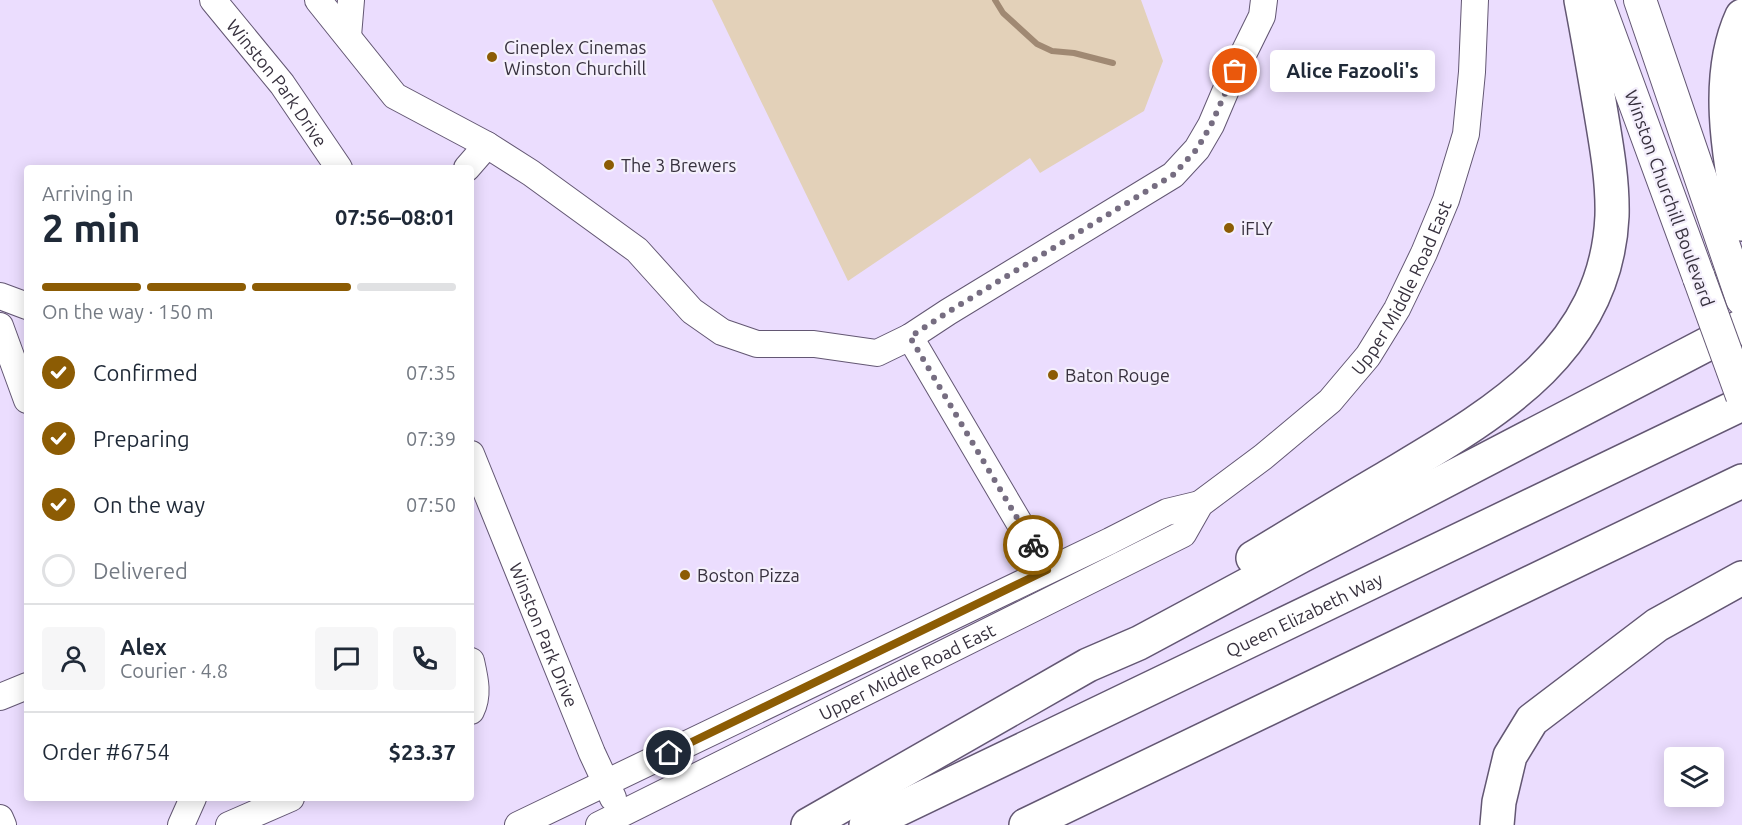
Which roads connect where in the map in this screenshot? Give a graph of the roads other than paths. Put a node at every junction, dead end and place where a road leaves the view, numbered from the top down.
1 (213, 0) edge
2 (318, 0) edge
3 (351, 0) edge
4 (1264, 0) edge
5 (1476, 0) edge
6 (1581, 0) edge
7 (1597, 0) edge
8 (1640, 0) edge
9 (1742, 16) edge
10 (348, 36) junction
11 (487, 145) junction
12 (337, 165) edge
13 (470, 165) edge
14 (1742, 224) edge
15 (0, 296) edge
16 (1742, 299) edge
17 (24, 305) edge
18 (0, 326) edge
19 (1742, 326) edge
20 (910, 337) junction
21 (24, 392) edge
22 (1742, 396) edge
23 (1742, 404) edge
24 (474, 461) edge
25 (1742, 481) edge
26 (1200, 504) junction
27 (1047, 570) junction
28 (1742, 578) edge
29 (1088, 665) junction
30 (474, 673) edge
31 (24, 687) edge
32 (0, 697) edge
33 (474, 706) edge
34 (605, 783) junction
35 (192, 801) edge
36 (284, 801) edge
37 (0, 818) edge
38 (610, 820) edge
39 (3, 825) edge
40 (181, 825) edge
41 (229, 825) edge
42 (518, 825) edge
43 (808, 825) edge
44 (866, 825) edge
45 (1026, 825) edge
46 (1497, 825) edge

1 - 12 street, Winston Park Drive
2 - 10 street
3 - 10 street
4 - 20 street
5 - 26 street, Upper Middle Road East
6 - 29 highway
7 - 22 main road, Winston Churchill Boulevard, bridge
8 - 16 main road, Winston Churchill Boulevard
9 - 14 highway
10 - 11 street
11 - 13 street
11 - 20 street
15 - 17 street
18 - 21 street
19 - 29 highway
20 - 27 street
23 - 44 highway, Queen Elizabeth Way
24 - 34 street, Winston Park Drive
25 - 45 highway
26 - 27 street, Upper Middle Road East
26 - 38 street, Upper Middle Road East
27 - 34 street, Upper Middle Road East
28 - 46 highway
29 - 43 highway
30 - 33 street
31 - 32 street
34 - 38 street, Winston Park Drive
34 - 42 street, Upper Middle Road East
35 - 40 street
36 - 41 street
37 - 39 street

